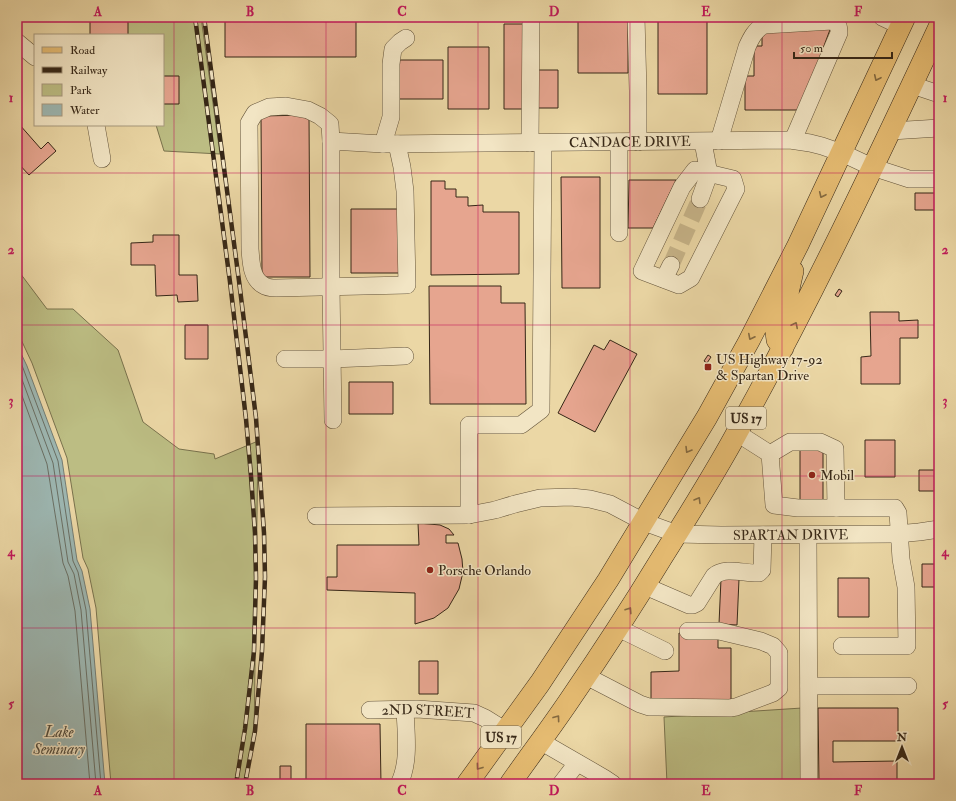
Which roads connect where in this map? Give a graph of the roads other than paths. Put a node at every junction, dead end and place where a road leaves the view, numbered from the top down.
1 (531, 17) edge
2 (636, 17) edge
3 (882, 17) edge
4 (843, 20) edge
5 (903, 21) edge
6 (939, 27) edge
7 (406, 38) dead end
8 (17, 42) edge
9 (34, 56) edge
10 (912, 85) junction
11 (939, 94) edge
12 (96, 126) edge
13 (939, 128) edge
14 (891, 131) junction
15 (793, 140) junction
16 (331, 141) junction
17 (711, 141) junction
18 (619, 142) junction
19 (638, 142) junction
20 (536, 143) junction
21 (390, 144) junction
22 (842, 152) junction
23 (102, 159) dead end
24 (872, 167) junction
25 (709, 174) junction
26 (939, 179) edge
27 (700, 199) tunnel mouth
28 (619, 233) dead end
29 (798, 244) junction
30 (331, 287) junction
31 (783, 348) junction
32 (406, 356) dead end
33 (285, 359) dead end
34 (332, 359) junction
35 (333, 420) dead end
36 (737, 433) junction
37 (770, 454) junction
38 (836, 508) junction
39 (469, 515) junction
40 (316, 516) dead end
41 (644, 522) junction
42 (939, 529) edge
43 (899, 533) junction
44 (677, 534) junction
45 (763, 535) junction
46 (808, 535) junction
47 (645, 586) junction
48 (618, 628) junction
49 (688, 631) dead end
50 (842, 646) dead end
51 (665, 651) dead end
52 (586, 676) junction
53 (809, 686) junction
54 (908, 686) dead end
55 (370, 710) dead end
56 (405, 710) junction
57 (506, 731) junction
58 (540, 741) junction
59 (577, 763) junction
60 (593, 779) edge
61 (399, 784) edge
62 (467, 784) edge
63 (510, 784) edge
64 (561, 784) edge
65 (613, 784) edge
66 (809, 784) edge

1 - 20 street
2 - 19 street
3 - 5 street
4 - 15 street
4 - 17 street
5 -> 22 main road, US 17
6 - 10 main road, US 17
7 - 21 street
8 - 9 street
10 - 11 street
10 - 14 main road, US 17
12 - 23 street
13 - 14 street
14 - 24 main road, US 17
15 - 17 street, CANDACE DRIVE
15 - 22 street, CANDACE DRIVE
16 - 21 street, CANDACE DRIVE
16 - 30 street
16 - 30 street
17 - 19 street, CANDACE DRIVE
17 - 25 street
18 - 19 street, CANDACE DRIVE
18 - 20 street, CANDACE DRIVE
18 - 28 street
20 - 21 street, CANDACE DRIVE
20 - 39 street
21 - 30 street
22 - 24 street, CANDACE DRIVE
22 -> 29 main road, US 17
24 - 26 street, CANDACE DRIVE
31 -> 24 main road, US 17
25 - 25 street
25 - 27 street
29 - 31 main road
29 -> 41 main road, US 17
30 - 34 street
31 - 36 main road, US 17
32 - 34 street
33 - 34 street
34 - 35 street
36 - 37 street
44 -> 36 main road, US 17
37 - 38 street
37 - 38 street
38 - 43 street
39 - 40 street, SPARTAN DRIVE
39 - 41 street, SPARTAN DRIVE
41 - 44 street, SPARTAN DRIVE
41 - 57 main road, US 17
42 - 43 street, SPARTAN DRIVE
43 - 46 street, SPARTAN DRIVE
43 - 50 street
44 - 45 street, SPARTAN DRIVE
44 - 47 main road, US 17
45 - 46 street, SPARTAN DRIVE
45 - 47 street
46 - 53 street
48 -> 47 main road, US 17
48 - 51 street
48 - 52 main road, US 17
49 - 52 street
58 -> 52 main road, US 17
53 - 54 street
53 - 66 street
55 - 56 street, 2ND STREET
56 - 57 street, 2ND STREET
56 - 61 street
57 -> 62 main road, US 17
58 - 59 street
58 - 63 main road, US 17
59 - 60 street
59 - 64 street
60 - 65 street

